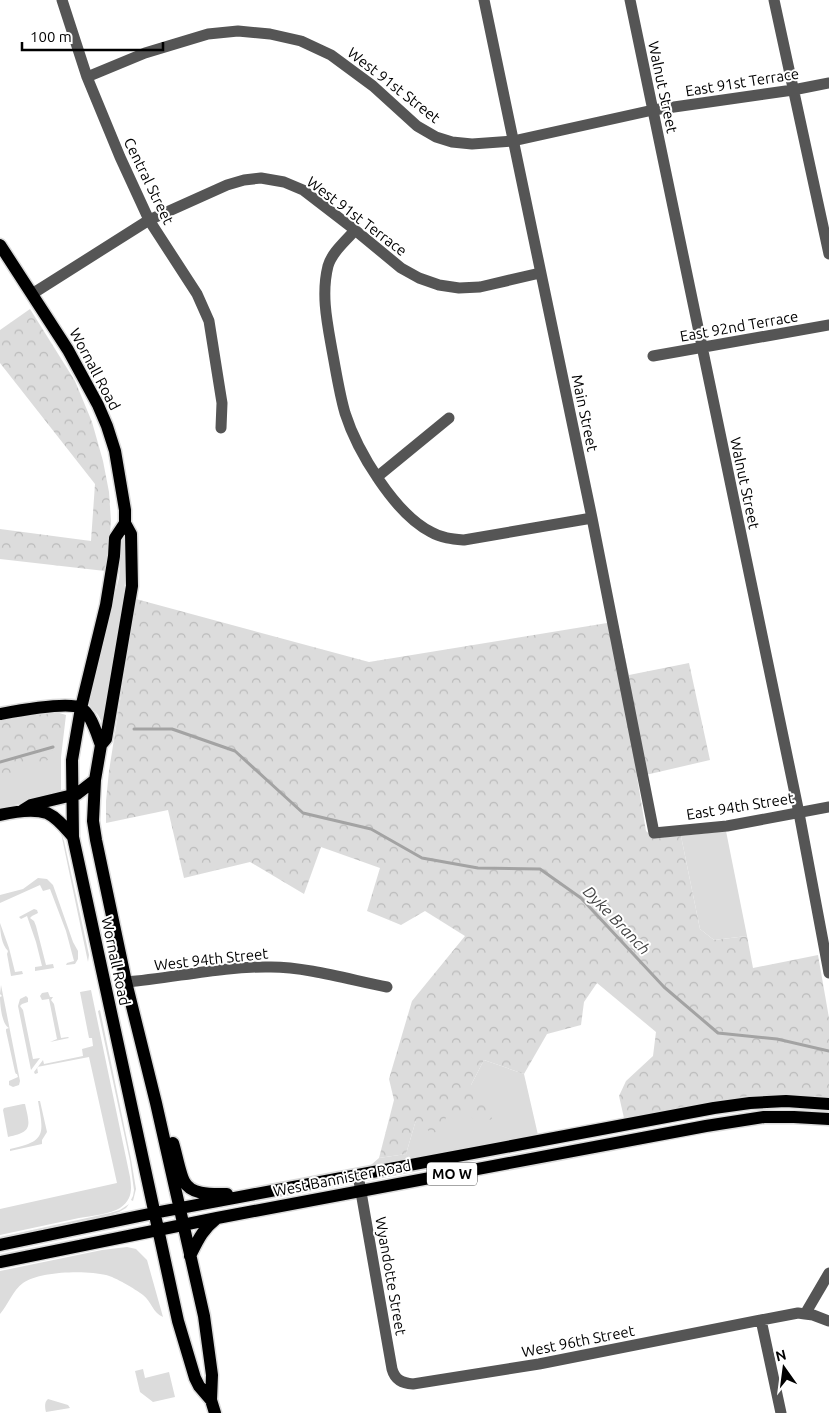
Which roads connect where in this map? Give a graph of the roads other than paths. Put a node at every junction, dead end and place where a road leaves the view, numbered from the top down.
1 (62, 0) edge
2 (484, 0) edge
3 (630, 0) edge
4 (774, 0) edge
5 (87, 77) junction
6 (829, 83) edge
7 (793, 90) junction
8 (653, 110) junction
9 (513, 141) junction
10 (149, 220) junction
11 (356, 230) junction
12 (0, 245) edge
13 (829, 254) edge
14 (540, 273) junction
15 (32, 294) junction
16 (829, 325) edge
17 (701, 347) junction
18 (653, 356) dead end
19 (449, 418) dead end
20 (221, 428) dead end
21 (377, 477) junction
22 (592, 518) junction
23 (125, 524) junction
24 (81, 708) junction
25 (0, 714) edge
26 (101, 745) junction
27 (95, 780) junction
28 (72, 796) junction
29 (829, 807) edge
30 (20, 811) junction
31 (799, 813) junction
32 (0, 815) edge
33 (654, 833) joint
34 (73, 837) junction
35 (829, 973) edge
36 (126, 982) junction
37 (388, 987) dead end
38 (156, 1103) junction
39 (829, 1104) edge
40 (829, 1119) edge
41 (358, 1175) junction
42 (362, 1191) junction
43 (255, 1194) junction
44 (180, 1209) junction
45 (154, 1213) junction
46 (217, 1218) junction
47 (183, 1225) junction
48 (158, 1230) junction
49 (0, 1245) edge
50 (190, 1256) junction
51 (0, 1262) edge
52 (829, 1273) edge
53 (805, 1314) junction
54 (761, 1320) junction
55 (829, 1321) edge
56 (399, 1380) joint
57 (212, 1400) junction
58 (215, 1413) edge
59 (781, 1413) edge

1 - 5 street, Central Street
2 - 9 street, Main Street
3 - 8 street, Walnut Street
4 - 7 street
5 - 9 street, West 91st Street
5 - 10 street, Central Street
6 - 7 street, East 91st Terrace
7 - 8 street, East 91st Terrace
7 - 13 street
8 - 9 street, East 91st Terrace
8 - 17 street, Walnut Street
9 - 14 street, Main Street
10 - 11 street, West 91st Terrace
10 - 15 street, West 91st Terrace
10 - 20 street, Central Street
11 - 14 street, West 91st Terrace
11 - 21 street
12 - 15 main road, Wornall Road
14 - 22 street, Main Street
15 - 23 main road, Wornall Road
16 - 17 street, East 92nd Terrace
17 - 18 street, East 92nd Terrace
17 - 31 street, Walnut Street
19 - 21 street
21 - 22 street
22 - 33 street, Main Street
23 - 24 main road, Wornall Road
23 - 26 main road, Wornall Road
24 - 25 main road
24 - 26 main road
24 - 28 main road, Wornall Road
26 - 27 main road, Wornall Road
27 - 28 main road
27 - 36 main road, Wornall Road
28 - 30 main road
28 - 34 main road, Wornall Road
29 - 31 street, East 94th Street
30 - 32 main road
30 - 34 main road
31 - 33 street, East 94th Street
31 - 35 street, Walnut Street
34 - 45 main road, Wornall Road
36 - 37 street, West 94th Street
36 - 38 main road, Wornall Road
38 - 43 main road
38 - 44 main road, Wornall Road
39 - 41 main road, West Bannister Road / MO W
40 - 42 main road, West Bannister Road / MO W
41 - 42 street, Wyandotte Street
41 - 43 main road, West Bannister Road / MO W
42 - 46 main road, West Bannister Road / MO W
42 - 56 street, Wyandotte Street
43 - 44 main road, West Bannister Road / MO W
44 - 45 main road, West Bannister Road / MO W
44 - 47 main road, Wornall Road
45 - 48 main road, Wornall Road
45 - 49 main road, West Bannister Road / MO W
46 - 47 main road, West Bannister Road / MO W
46 - 50 main road
47 - 48 main road, West Bannister Road / MO W
47 - 50 main road, Wornall Road
48 - 51 main road, West Bannister Road / MO W
48 - 57 main road, Wornall Road
50 - 57 main road, Wornall Road
52 - 53 street
53 - 54 street, West 96th Street
53 - 55 street
54 - 56 street, West 96th Street
54 - 59 street
57 - 58 main road, Wornall Road

